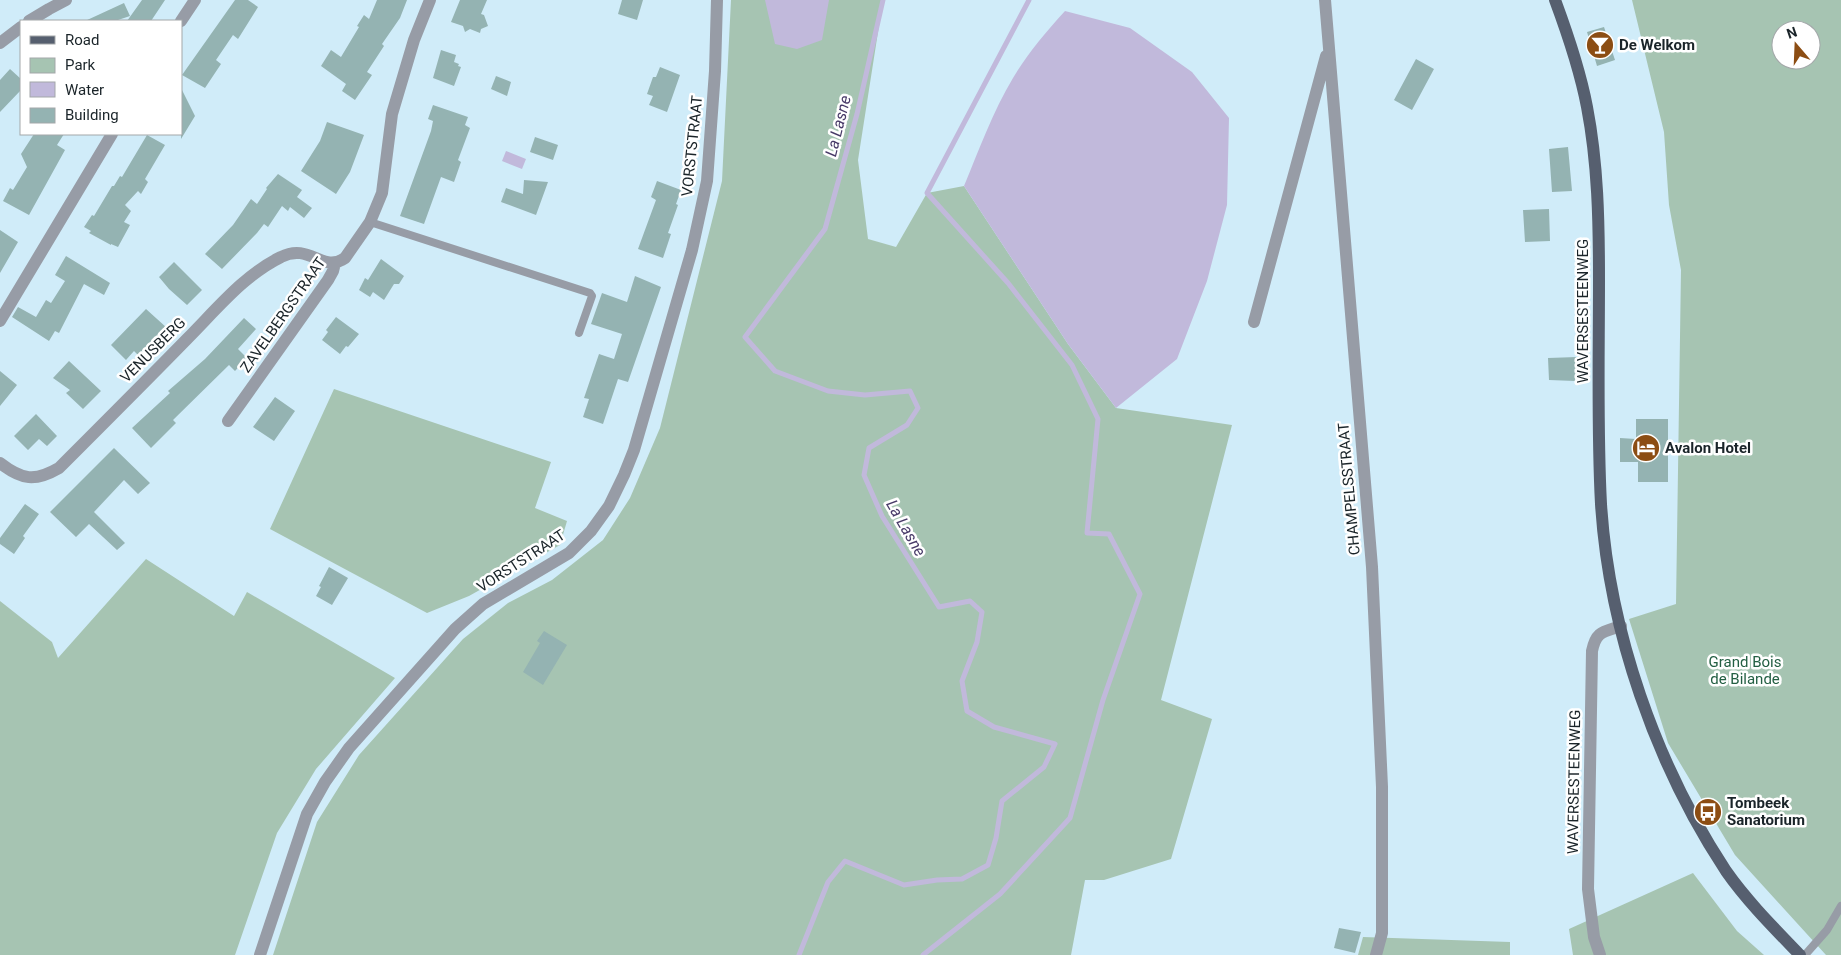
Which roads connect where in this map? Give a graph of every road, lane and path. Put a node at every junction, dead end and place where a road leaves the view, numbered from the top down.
1 (66, 0) edge
2 (195, 0) edge
3 (430, 0) edge
4 (717, 0) edge
5 (1325, 0) edge
6 (1555, 0) edge
7 (31, 20) edge
8 (182, 20) edge
9 (20, 28) edge
10 (0, 43) edge
11 (1329, 47) junction
12 (111, 135) edge
13 (370, 222) junction
14 (335, 263) junction
15 (0, 321) edge
16 (1254, 322) dead end
17 (579, 333) dead end
18 (228, 420) dead end
19 (0, 464) edge
20 (1621, 626) junction
21 (1841, 906) edge
22 (260, 955) edge
23 (1376, 955) edge
24 (1600, 955) edge
25 (1800, 955) edge
26 (1805, 955) edge

1 - 7 street
2 - 8 street
3 - 13 street, ZAVELBERGSTRAAT
4 - 22 street, VORSTSTRAAT
5 - 11 street, CHAMPELSSTRAAT
6 - 20 main road, WAVERSESTEENWEG
9 - 10 street
11 - 16 street, CHAMPELSSTRAAT
11 - 23 street, CHAMPELSSTRAAT
12 - 15 street
13 - 14 street, ZAVELBERGSTRAAT
13 - 17 lane
14 - 18 street, ZAVELBERGSTRAAT
14 - 19 street, VENUSBERG
20 - 24 street, WAVERSESTEENWEG
20 - 25 main road, WAVERSESTEENWEG
21 - 26 lane

